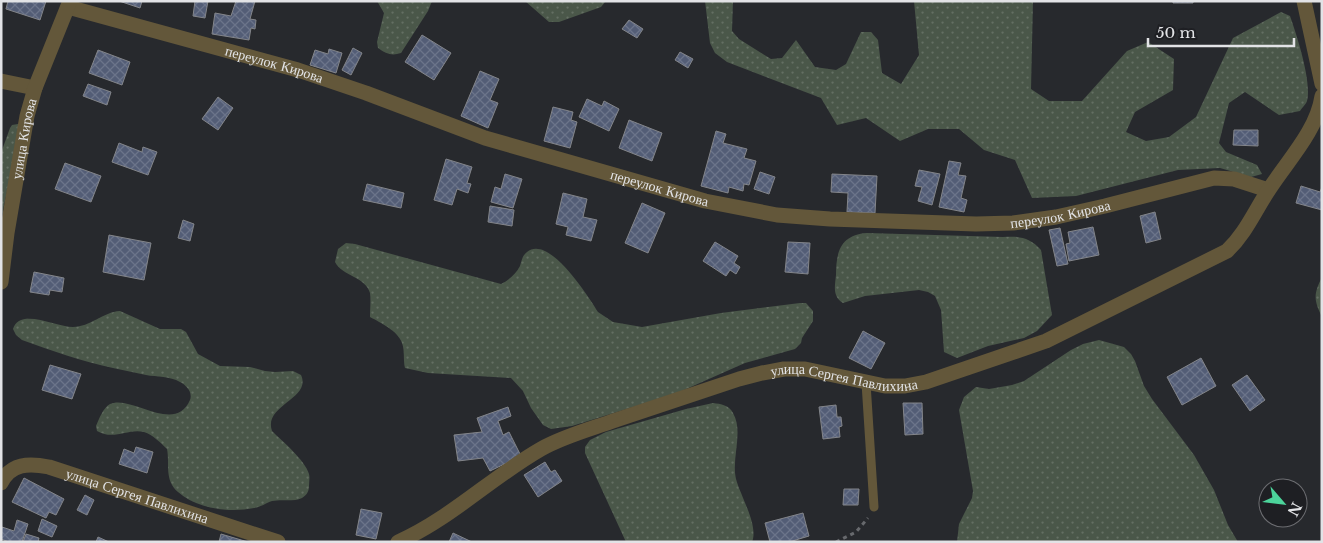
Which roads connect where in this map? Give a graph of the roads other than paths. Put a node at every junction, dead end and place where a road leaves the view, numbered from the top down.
1 (1304, 1) edge
2 (69, 4) edge
3 (1, 81) edge
4 (1322, 84) edge
5 (35, 88) junction
6 (1322, 96) edge
7 (1268, 190) junction
8 (4, 236) edge
9 (1, 282) edge
10 (866, 383) junction
11 (1, 483) edge
12 (874, 507) road end
13 (278, 542) edge
14 (398, 542) edge

1 - 4 street
2 - 5 street, улица Кирова
2 - 7 street, переулок Кирова
3 - 5 street
5 - 8 street, улица Кирова
6 - 7 street, улица Сергея Павлихина
7 - 10 street, улица Сергея Павлихина
8 - 9 street, улица Кирова
10 - 12 lane
10 - 14 street, улица Сергея Павлихина
11 - 13 street, улица Сергея Павлихина

